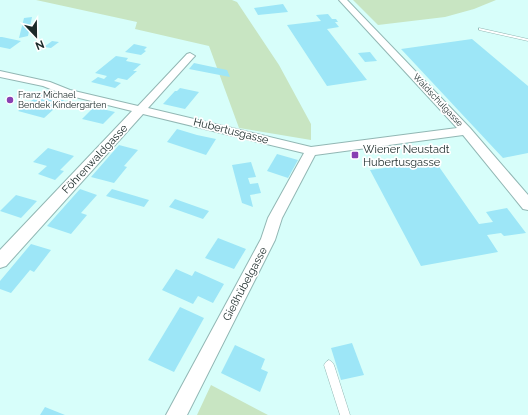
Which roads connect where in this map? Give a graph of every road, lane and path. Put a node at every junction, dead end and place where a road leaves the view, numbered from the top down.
1 (343, 0) edge
2 (481, 28) dead end
3 (528, 40) edge
4 (190, 56) dead end
5 (0, 74) edge
6 (142, 110) junction
7 (466, 131) junction
8 (311, 151) junction
9 (528, 205) edge
10 (0, 261) edge
11 (330, 365) dead end
12 (176, 415) edge
13 (345, 415) edge

1 - 7 street, Waldschulgasse
2 - 3 lane
4 - 6 street, Föhrenwaldgasse
5 - 6 street, Hubertusgasse
6 - 8 street, Hubertusgasse
6 - 10 street, Föhrenwaldgasse
7 - 8 street, Hubertusgasse
7 - 9 street, Waldschulgasse
8 - 12 street, Gießhübelgasse
11 - 13 lane

